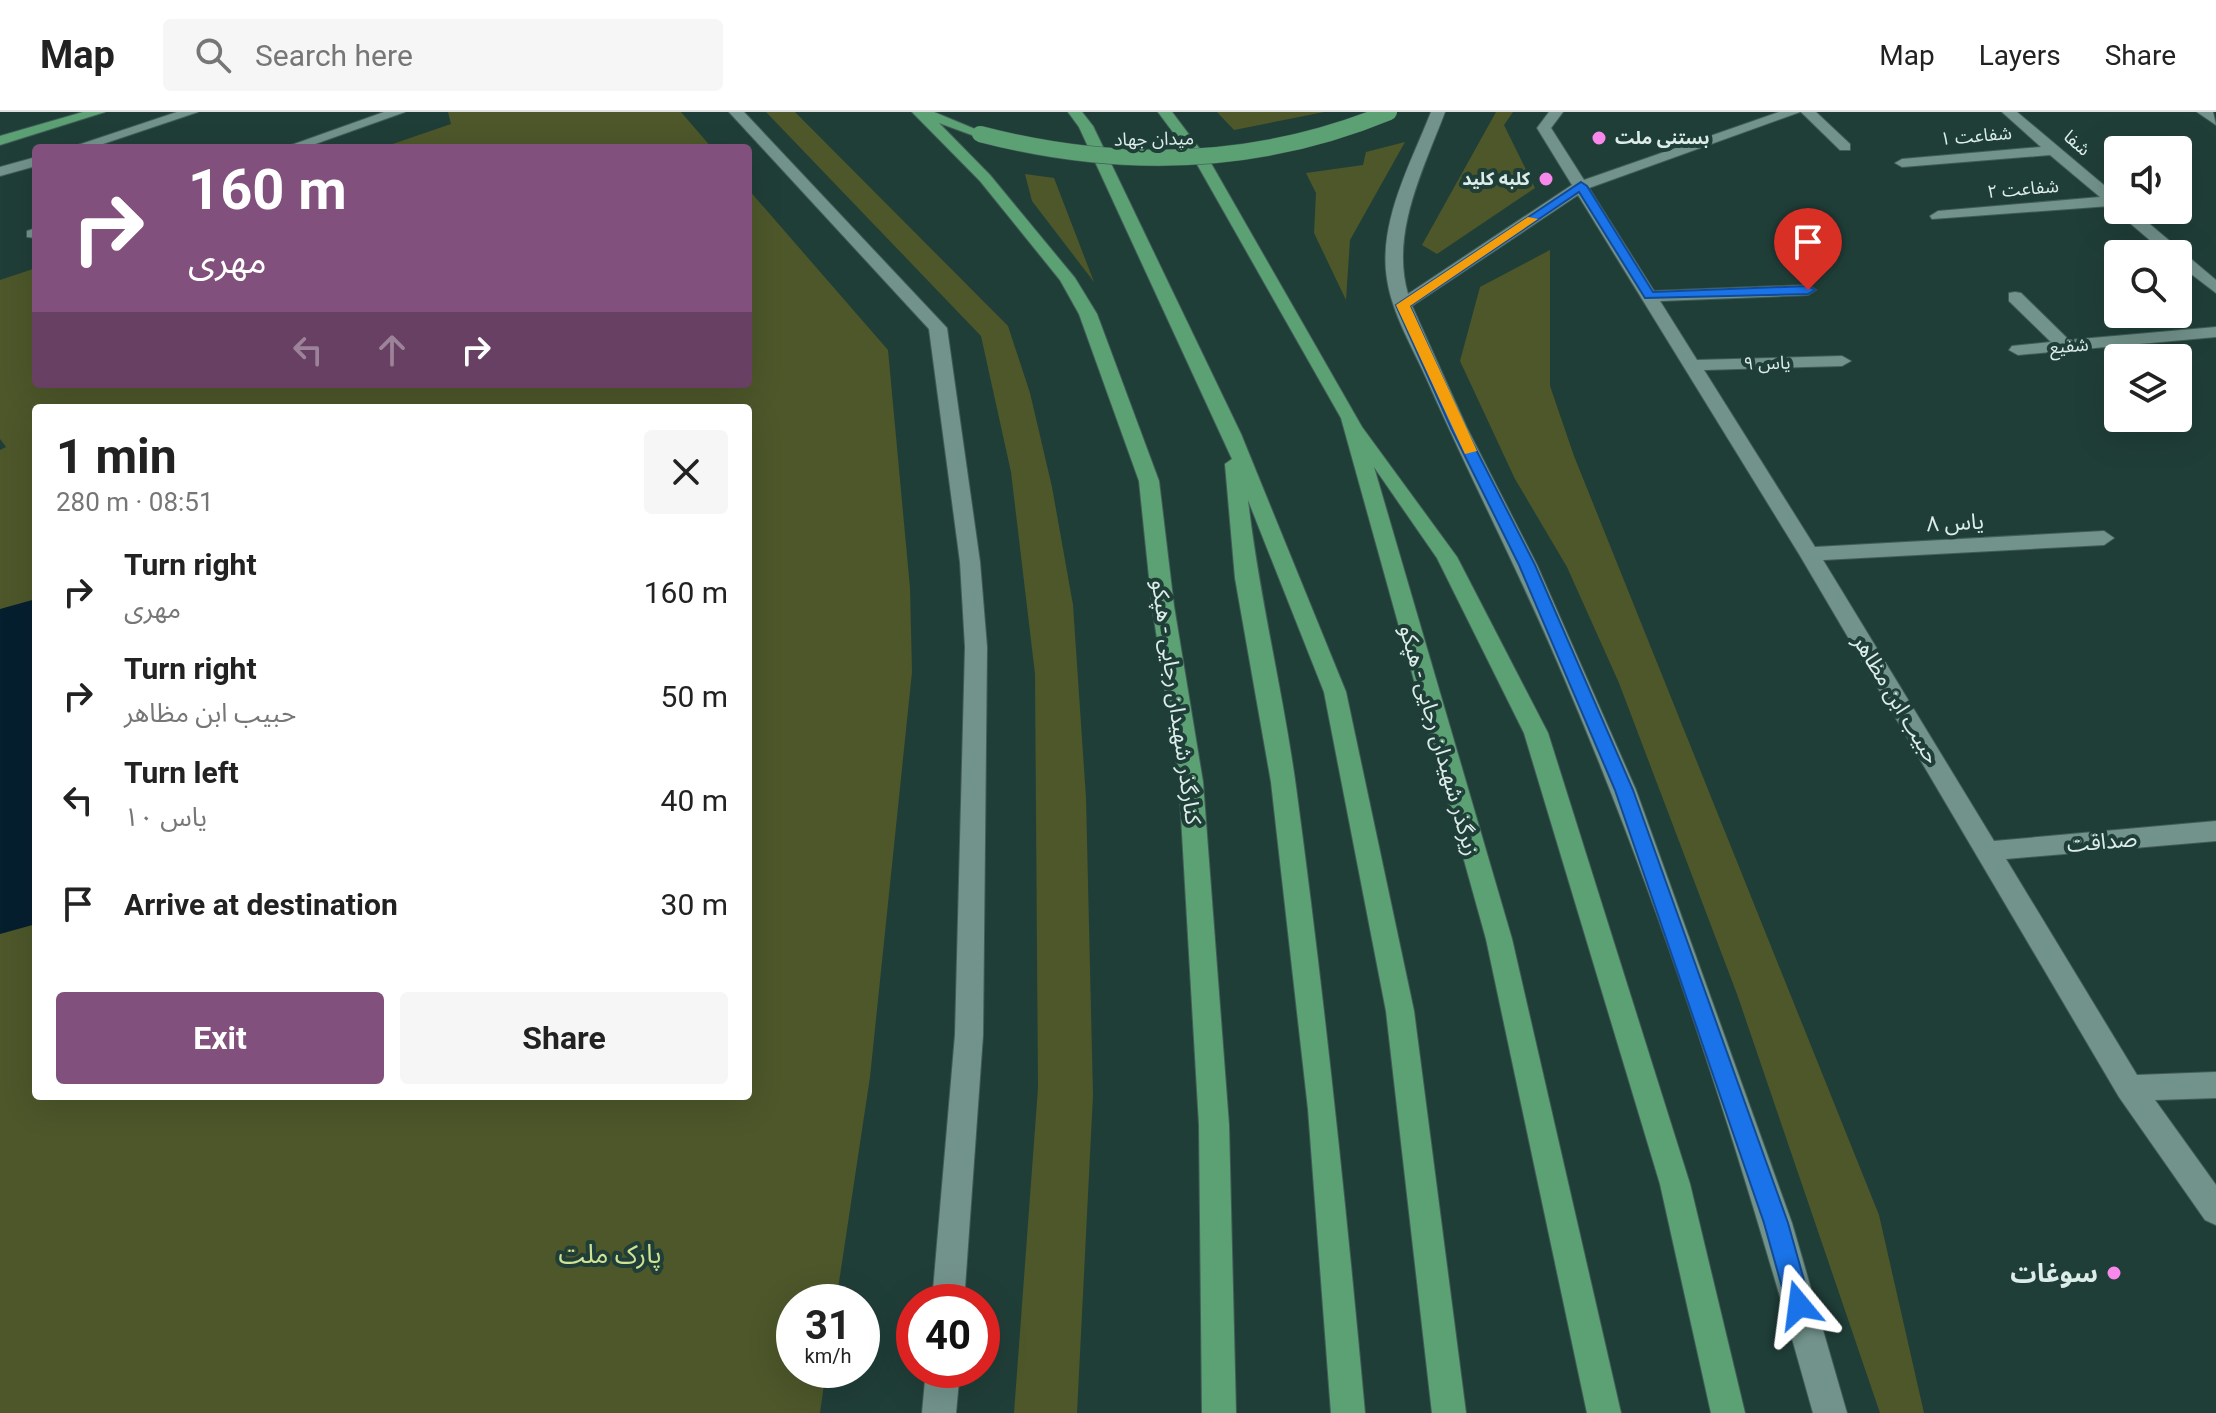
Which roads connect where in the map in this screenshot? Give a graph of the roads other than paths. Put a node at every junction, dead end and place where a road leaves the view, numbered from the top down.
1 (98, 112) edge
2 (191, 112) edge
3 (398, 112) edge
4 (736, 112) edge
5 (920, 112) edge
6 (1075, 112) edge
7 (1165, 112) edge
8 (1389, 112) edge
9 (1438, 112) edge
10 (1556, 112) edge
11 (1793, 112) edge
12 (1808, 112) edge
13 (2009, 112) edge
14 (2204, 112) edge
15 (1758, 117) edge
16 (2216, 121) edge
17 (0, 141) edge
18 (89, 144) edge
19 (302, 144) edge
20 (1845, 147) dead end
21 (2053, 150) junction
22 (32, 162) edge
23 (1902, 163) dead end
24 (0, 172) edge
25 (1581, 186) junction
26 (2104, 193) edge
27 (2104, 206) edge
28 (1938, 216) dead end
29 (2140, 224) edge
30 (2159, 240) edge
31 (2192, 268) edge
32 (2216, 288) edge
33 (1808, 290) dead end
34 (1649, 296) junction
35 (2015, 297) dead end
36 (1403, 305) junction
37 (2216, 332) edge
38 (2065, 346) junction
39 (2018, 350) dead end
40 (1842, 361) dead end
41 (1692, 365) junction
42 (1350, 418) junction
43 (1232, 434) junction
44 (2104, 538) dead end
45 (1809, 554) junction
46 (2216, 831) edge
47 (1989, 851) junction
48 (2216, 1085) edge
49 (2129, 1088) junction
50 (2216, 1210) edge
51 (949, 1284) edge
52 (941, 1388) edge
53 (939, 1413) edge
54 (1219, 1413) edge
55 (1348, 1413) edge
56 (1449, 1413) edge
57 (1604, 1413) edge
58 (1728, 1413) edge
59 (1830, 1413) edge

1 - 17 main road
2 - 18 street
3 - 19 street
4 - 51 street
5 - 8 main road, میدان جهاد, bridge
5 - 54 main road, کنارگذر شهیدان رجایی - هپکو
6 - 43 main road
7 - 42 main road, زیرگذر شهیدان رجایی - هپکو
9 - 36 street
10 - 25 street, حبیب ابن مظاهر
11 - 15 street
12 - 20 street
13 - 21 street, شفا
14 - 16 street
15 - 25 street
21 - 23 street, شفاعت ۱
21 - 26 street, شفا
22 - 24 street
25 - 34 street, حبیب ابن مظاهر
25 - 36 street
27 - 28 street, شفاعت ۲
29 - 30 street, شفا
31 - 32 street, شفا
33 - 34 street
34 - 41 street, حبیب ابن مظاهر
35 - 38 street
36 - 59 street
37 - 38 street, شفیع
38 - 39 street, شفیع
40 - 41 street, یاس ۹
41 - 45 street, حبیب ابن مظاهر
42 - 57 main road, زیرگذر شهیدان رجایی - هپکو
42 - 58 main road
43 - 55 main road
43 - 56 main road
44 - 45 street, یاس ۸
45 - 47 street, حبیب ابن مظاهر
46 - 47 street, صداقت
47 - 49 street, حبیب ابن مظاهر
48 - 49 street
49 - 50 street, حبیب ابن مظاهر
52 - 53 street

